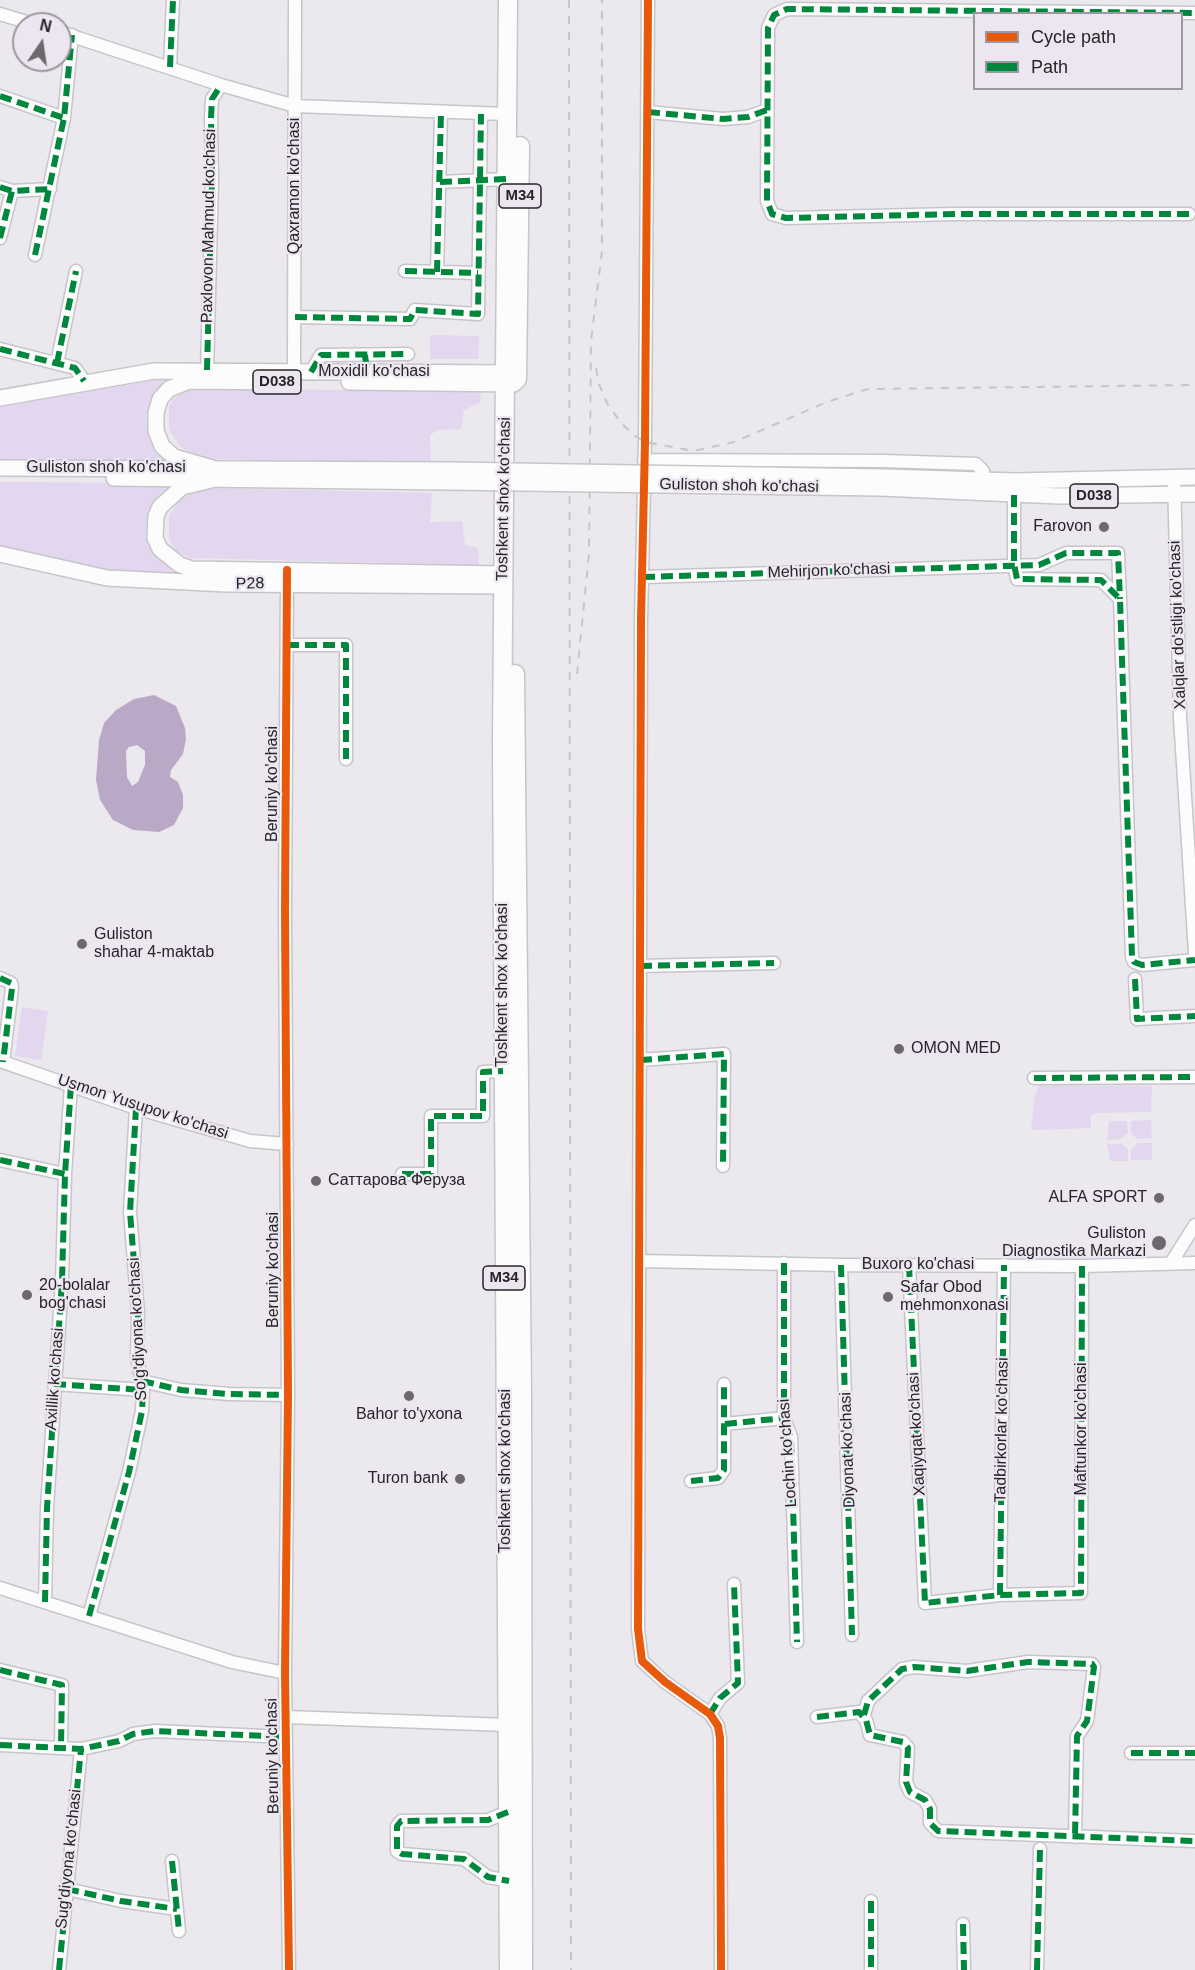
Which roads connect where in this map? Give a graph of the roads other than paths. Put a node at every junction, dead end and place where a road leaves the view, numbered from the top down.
1 (173, 0) edge
2 (295, 0) edge
3 (508, 0) edge
4 (520, 0) edge
5 (648, 0) edge
6 (1093, 12) edge
7 (72, 36) edge
8 (170, 67) junction
9 (65, 72) edge
10 (221, 85) junction
11 (0, 96) edge
12 (295, 106) junction
13 (768, 110) junction
14 (441, 112) junction
15 (648, 112) junction
16 (481, 114) junction
17 (507, 114) junction
18 (64, 118) junction
19 (514, 159) junction
20 (507, 179) junction
21 (440, 182) junction
22 (479, 182) junction
23 (6, 189) edge
24 (50, 189) junction
25 (1189, 214) dead end
26 (0, 238) edge
27 (35, 255) dead end
28 (76, 271) dead end
29 (405, 271) dead end
30 (437, 272) junction
31 (478, 273) junction
32 (295, 317) junction
33 (0, 349) edge
34 (408, 354) dead end
35 (365, 355) junction
36 (57, 363) junction
37 (207, 370) junction
38 (294, 372) junction
39 (311, 372) junction
40 (367, 372) junction
41 (511, 378) junction
42 (84, 381) junction
43 (0, 398) edge
44 (644, 460) junction
45 (0, 468) edge
46 (211, 474) junction
47 (0, 476) edge
48 (1174, 477) junction
49 (1195, 477) edge
50 (976, 480) junction
51 (882, 483) junction
52 (1174, 494) junction
53 (1195, 494) edge
54 (1014, 495) junction
55 (0, 554) edge
56 (1014, 564) junction
57 (287, 577) junction
58 (643, 577) junction
59 (503, 580) junction
60 (1119, 599) junction
61 (287, 645) junction
62 (346, 759) dead end
63 (509, 784) junction
64 (1195, 954) edge
65 (1195, 960) edge
66 (774, 963) dead end
67 (640, 966) junction
68 (0, 978) edge
69 (1135, 979) dead end
70 (1195, 1016) edge
71 (640, 1060) junction
72 (2, 1061) edge
73 (503, 1071) junction
74 (1195, 1077) edge
75 (1034, 1078) dead end
76 (71, 1085) junction
77 (136, 1108) junction
78 (287, 1143) junction
79 (0, 1160) edge
80 (723, 1166) dead end
81 (65, 1174) junction
82 (402, 1174) dead end
83 (1195, 1225) edge
84 (640, 1261) junction
85 (784, 1263) junction
86 (1171, 1263) junction
87 (1195, 1263) edge
88 (841, 1265) junction
89 (909, 1265) junction
90 (1004, 1265) junction
91 (1082, 1266) junction
92 (54, 1384) junction
93 (724, 1384) dead end
94 (143, 1385) junction
95 (288, 1395) junction
96 (784, 1418) junction
97 (725, 1424) junction
98 (691, 1481) dead end
99 (734, 1584) dead end
100 (0, 1588) edge
101 (1000, 1595) junction
102 (45, 1602) junction
103 (89, 1616) junction
104 (852, 1635) dead end
105 (797, 1641) dead end
106 (0, 1670) edge
107 (285, 1672) junction
108 (710, 1714) junction
109 (864, 1715) junction
110 (285, 1717) junction
111 (817, 1717) dead end
112 (507, 1725) junction
113 (285, 1737) junction
114 (0, 1745) edge
115 (61, 1747) junction
116 (81, 1749) junction
117 (1131, 1753) dead end
118 (1195, 1753) edge
119 (508, 1812) junction
120 (1075, 1837) junction
121 (1195, 1841) edge
122 (1040, 1849) dead end
123 (172, 1861) dead end
124 (509, 1881) junction
125 (67, 1888) junction
126 (871, 1901) dead end
127 (177, 1909) junction
128 (963, 1924) dead end
129 (179, 1931) dead end
130 (59, 1970) edge
131 (289, 1970) edge
132 (508, 1970) edge
133 (523, 1970) edge
134 (721, 1970) edge
135 (872, 1970) edge
136 (964, 1970) edge
137 (1037, 1970) edge

1 - 8 street
2 - 12 street, Qaxramon ko'chasi
3 - 17 highway, Toshkent shox ko'chasi / M34
4 - 19 highway, Toshkent shox ko'chasi / M34
5 - 15 street
6 - 13 street
7 - 8 street
8 - 10 street
9 - 18 street
10 - 12 street
10 - 37 street, Paxlovon Mahmud ko'chasi
11 - 18 street
12 - 14 street
12 - 32 street, Qaxramon ko'chasi
13 - 15 street
13 - 25 street
14 - 16 street
14 - 21 street
15 - 44 street
16 - 17 street
16 - 22 street
17 - 19 highway, Toshkent shox ko'chasi / M34
18 - 24 street
19 - 20 highway, Toshkent shox ko'chasi / M34
19 - 41 highway, Toshkent shox ko'chasi / M34
20 - 22 street
20 - 41 highway, Toshkent shox ko'chasi / M34
21 - 22 street
21 - 30 street
22 - 31 street
23 - 24 street
23 - 26 street
24 - 27 street
28 - 36 street
29 - 30 street
30 - 31 street
31 - 32 street
32 - 38 street, Qaxramon ko'chasi
33 - 36 street
34 - 35 street
35 - 39 street
35 - 40 street
36 - 42 street
37 - 38 main road, Moxidil ko'chasi / D038
37 - 42 main road, D038
38 - 39 main road, Moxidil ko'chasi / D038
39 - 40 main road, Moxidil ko'chasi / D038
40 - 41 main road, Moxidil ko'chasi / D038
41 - 46 main road, Guliston shoh ko'chasi / D038
41 - 59 highway, Toshkent shox ko'chasi / M34
41 - 63 highway, Toshkent shox ko'chasi / M34
42 - 43 main road, D038
44 - 50 street
44 - 58 street
45 - 46 main road, Guliston shoh ko'chasi / D038
46 - 47 main road, Guliston shoh ko'chasi / D038
46 - 51 main road, Guliston shoh ko'chasi / D038, bridge
46 - 57 main road, Guliston shoh ko'chasi / D038
48 - 49 main road, Guliston shoh ko'chasi / D038
48 - 50 main road, Guliston shoh ko'chasi / D038
48 - 52 street, Xalqlar do'stligi ko'chasi
50 - 51 main road, Guliston shoh ko'chasi / D038
51 - 54 main road, Guliston shoh ko'chasi / D038
52 - 53 main road, Guliston shoh ko'chasi / D038
52 - 54 main road, Guliston shoh ko'chasi / D038
52 - 64 street, Xalqlar do'stligi ko'chasi
54 - 56 street
55 - 57 main road, Р28 / D038
56 - 58 street, Mehirjon ko'chasi
56 - 60 street
56 - 60 street, Mehirjon ko'chasi
57 - 59 main road, Р28 / D038
57 - 61 street, Beruniy ko'chasi
58 - 67 street
59 - 63 highway, Toshkent shox ko'chasi / M34
60 - 65 street
61 - 62 street
61 - 78 street, Beruniy ko'chasi
63 - 73 highway, Toshkent shox ko'chasi / M34
63 - 133 highway, Toshkent shox ko'chasi / M34
66 - 67 street
67 - 71 street
68 - 72 street
69 - 70 street
71 - 80 street
71 - 84 street
72 - 76 street, Usmon Yusupov ko'chasi
73 - 82 street
73 - 112 highway, Toshkent shox ko'chasi / M34
74 - 75 street
76 - 77 street, Usmon Yusupov ko'chasi
76 - 81 street, Axillik ko'chasi
77 - 78 street, Usmon Yusupov ko'chasi
77 - 94 street, So'g'diyona ko'chasi
78 - 95 street, Beruniy ko'chasi
79 - 81 street
81 - 92 street, Axillik ko'chasi
83 - 86 street
84 - 85 street, Buxoro ko'chasi
84 - 108 street
85 - 88 street, Buxoro ko'chasi
85 - 96 street, Lochin ko'chasi
86 - 87 street, Buxoro ko'chasi
86 - 91 street, Buxoro ko'chasi
88 - 89 street, Buxoro ko'chasi
88 - 104 street, Diyonat ko'chasi
89 - 90 street, Buxoro ko'chasi
89 - 101 street, Xaqiyqat ko'chasi
90 - 91 street, Buxoro ko'chasi
90 - 101 street, Tadbirkorlar ko'chasi
91 - 101 street, Maftunkor ko'chasi
92 - 94 street
92 - 102 street, Axillik ko'chasi
93 - 97 street
94 - 95 street
94 - 103 street, So'g'diyona ko'chasi
95 - 107 street, Beruniy ko'chasi
96 - 97 street
96 - 105 street, Lochin ko'chasi
97 - 98 street
99 - 108 street
100 - 102 street
102 - 103 street
103 - 107 street
106 - 115 street
107 - 110 street, Beruniy ko'chasi
108 - 134 street
109 - 111 street
109 - 120 street
109 - 120 street
110 - 112 street
110 - 113 street, Beruniy ko'chasi
112 - 119 highway, Toshkent shox ko'chasi / M34
113 - 116 street
113 - 131 street, Beruniy ko'chasi
114 - 115 street
115 - 116 street
116 - 125 street, Sug'diyona ko'chasi
117 - 118 street
119 - 124 highway, Toshkent shox ko'chasi / M34
119 - 124 street
120 - 121 street
122 - 137 street
123 - 127 street
124 - 132 highway, Toshkent shox ko'chasi / M34
125 - 127 street
125 - 130 street, Sug'diyona ko'chasi
126 - 135 street
127 - 129 street
128 - 136 street

